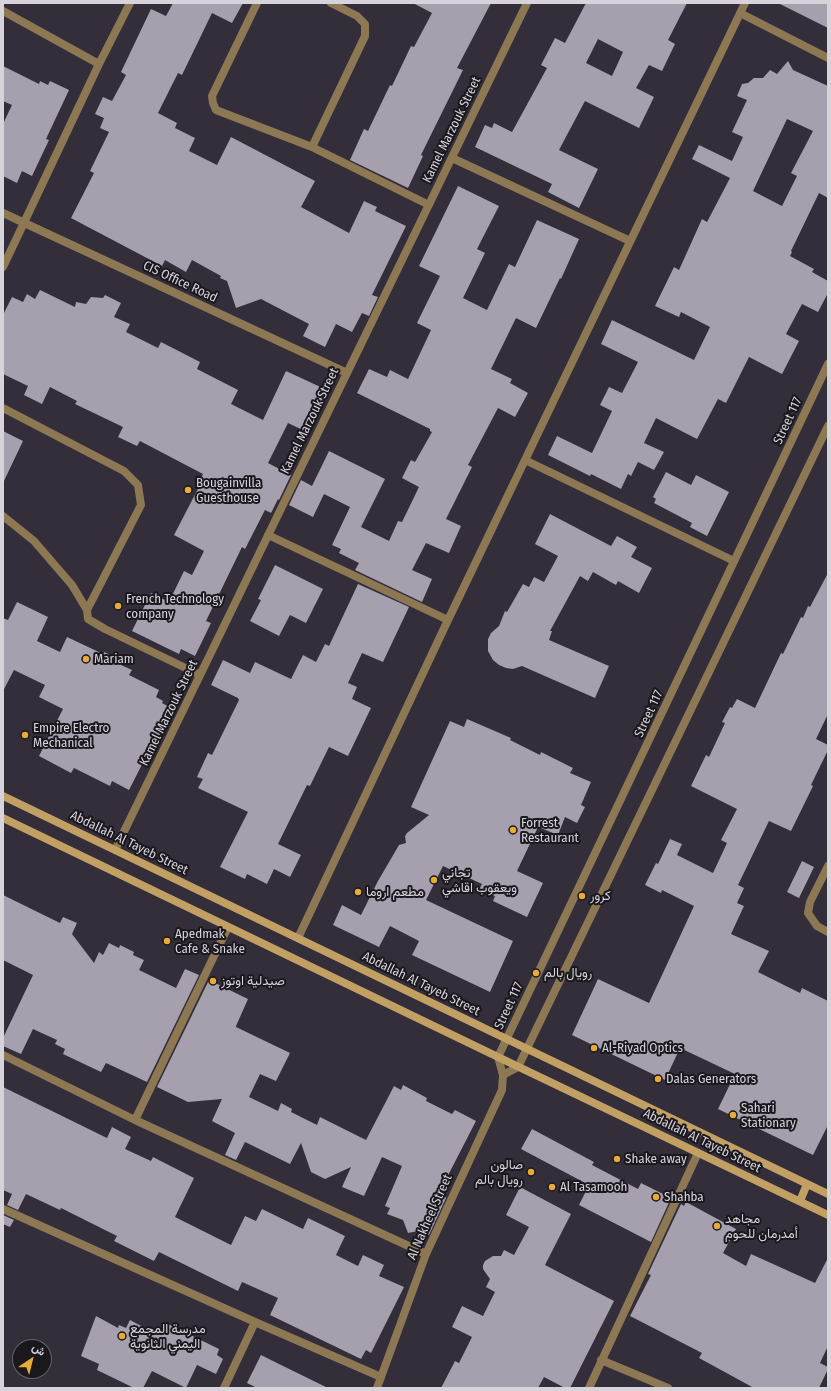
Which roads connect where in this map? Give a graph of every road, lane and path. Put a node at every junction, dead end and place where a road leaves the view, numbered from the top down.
1 (130, 3) edge
2 (257, 3) edge
3 (331, 3) edge
4 (527, 3) edge
5 (745, 3) edge
6 (3, 11) edge
7 (740, 13) junction
8 (828, 58) edge
9 (100, 64) junction
10 (312, 147) junction
11 (452, 158) junction
12 (429, 205) junction
13 (3, 213) edge
14 (25, 223) junction
15 (630, 241) junction
16 (3, 267) edge
17 (828, 364) edge
18 (347, 373) junction
19 (3, 408) edge
20 (828, 426) edge
21 (525, 460) junction
22 (3, 516) edge
23 (268, 535) junction
24 (734, 561) junction
25 (87, 610) junction
26 (448, 620) junction
27 (200, 675) junction
28 (3, 796) edge
29 (3, 818) edge
30 (115, 850) junction
31 (828, 866) edge
32 (228, 927) junction
33 (828, 932) edge
34 (298, 938) junction
35 (507, 1039) junction
36 (527, 1049) junction
37 (3, 1056) edge
38 (498, 1057) junction
39 (518, 1067) junction
40 (503, 1075) junction
41 (136, 1120) junction
42 (698, 1153) junction
43 (807, 1184) junction
44 (828, 1194) edge
45 (800, 1201) junction
46 (3, 1209) edge
47 (828, 1215) edge
48 (426, 1254) junction
49 (255, 1322) junction
50 (601, 1360) junction
51 (381, 1377) junction
52 (224, 1388) edge
53 (377, 1388) edge
54 (589, 1388) edge
55 (668, 1388) edge

1 - 9 street
2 - 10 street
3 - 10 street
4 - 11 street, Kamel Marzouk Street
5 - 7 street
6 - 9 street
7 - 8 street
7 - 15 street
9 - 14 street
10 - 12 street
11 - 12 street, Kamel Marzouk Street
11 - 15 street
12 - 18 street, Kamel Marzouk Street
13 - 14 street, CIS Office Road
14 - 16 street
14 - 18 street, CIS Office Road
15 - 21 street
17 - 24 street, Street 117
18 - 23 street, Kamel Marzouk Street
19 - 25 street
20 - 36 street
21 - 24 street
21 - 26 street
22 - 25 street
23 - 26 street
23 - 27 street, Kamel Marzouk Street
24 - 35 street, Street 117
25 - 27 street
26 - 34 street
27 - 30 street, Kamel Marzouk Street
28 - 30 main road, Abdallah Al Tayeb Street
29 - 32 main road, Abdallah Al Tayeb Street
30 - 34 main road, Abdallah Al Tayeb Street
31 - 33 street
32 - 38 main road, Abdallah Al Tayeb Street
32 - 41 street
34 - 35 main road, Abdallah Al Tayeb Street
35 - 36 main road, Abdallah Al Tayeb Street
35 - 38 street, Street 117
36 - 39 street
36 - 43 main road, Abdallah Al Tayeb Street
37 - 41 street
38 - 39 main road, Abdallah Al Tayeb Street
38 - 40 street
39 - 40 street
39 - 42 main road, Abdallah Al Tayeb Street
40 - 48 street, Al Nakheel Street
41 - 48 street
42 - 45 main road, Abdallah Al Tayeb Street
42 - 50 street
43 - 44 main road, Abdallah Al Tayeb Street
43 - 45 main road
45 - 47 main road, Abdallah Al Tayeb Street
46 - 49 street
48 - 51 street, Al Nakheel Street
49 - 51 street
49 - 52 street
50 - 54 street
50 - 55 street
51 - 53 street, Al Nakheel Street

